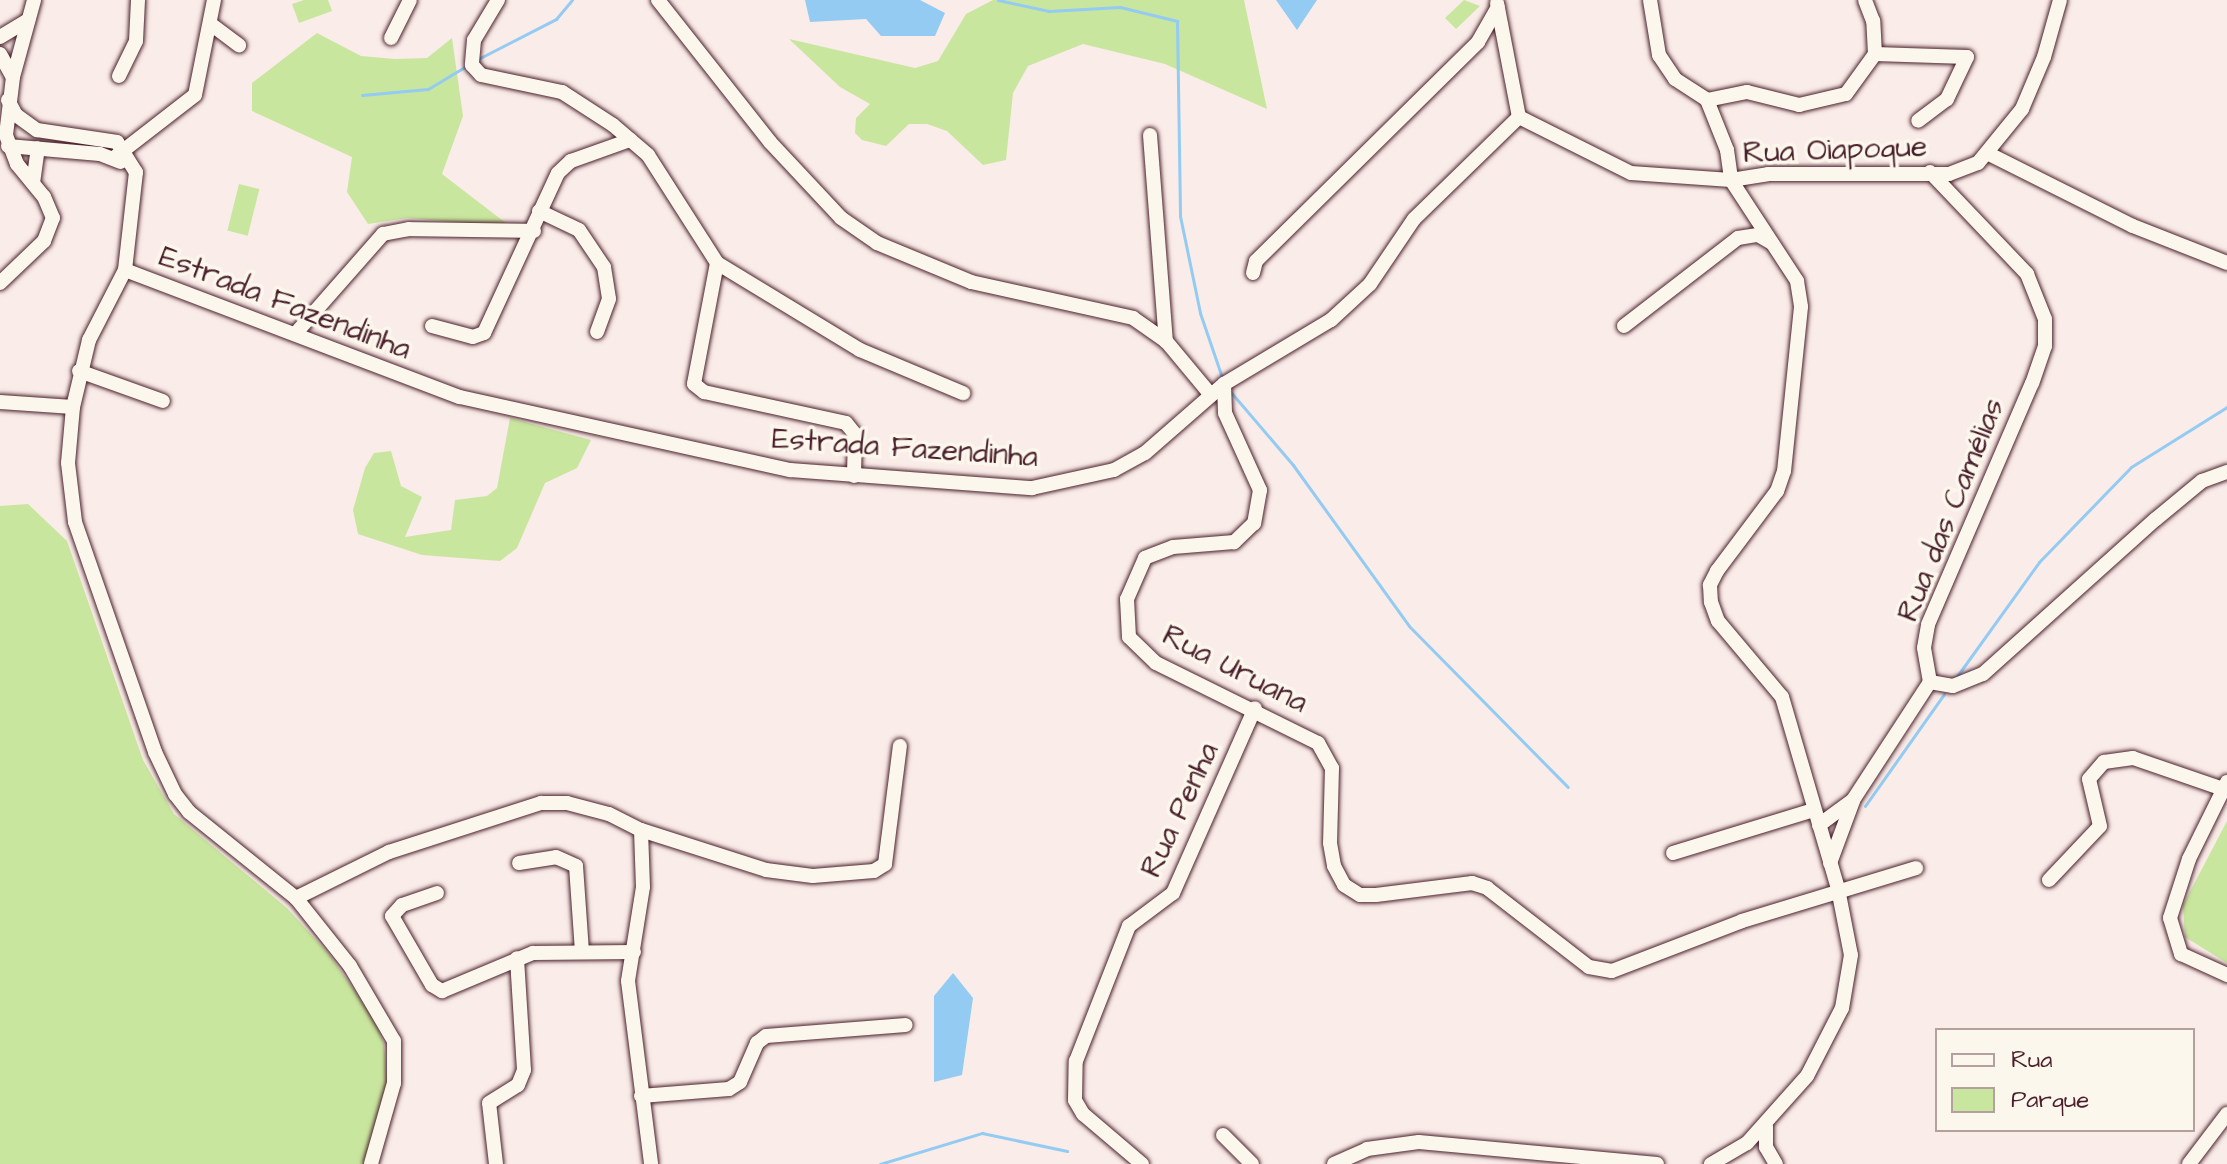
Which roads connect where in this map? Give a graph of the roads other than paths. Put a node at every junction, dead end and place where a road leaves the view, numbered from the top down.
1 (138, 0) edge
2 (214, 0) edge
3 (410, 0) edge
4 (498, 0) edge
5 (1650, 0) edge
6 (1865, 0) edge
7 (2060, 0) edge
8 (35, 1) edge
9 (663, 3) edge
10 (1497, 3) edge
11 (28, 20) junction
12 (212, 25) junction
13 (0, 37) edge
14 (391, 38) dead end
15 (239, 45) dead end
16 (0, 54) edge
17 (1875, 54) junction
18 (119, 76) dead end
19 (13, 77) junction
20 (8, 100) junction
21 (1707, 100) junction
22 (1519, 117) junction
23 (1918, 121) dead end
24 (44, 132) junction
25 (1150, 135) dead end
26 (103, 137) junction
27 (7, 140) junction
28 (630, 140) junction
29 (43, 148) junction
30 (113, 153) junction
31 (1987, 153) junction
32 (1930, 172) junction
33 (1731, 180) junction
34 (33, 183) junction
35 (539, 211) junction
36 (534, 231) junction
37 (1776, 246) junction
38 (717, 263) junction
39 (2227, 263) edge
40 (125, 270) junction
41 (1253, 273) dead end
42 (0, 283) edge
43 (432, 326) dead end
44 (1624, 326) dead end
45 (597, 332) dead end
46 (296, 333) junction
47 (1166, 341) junction
48 (79, 371) junction
49 (1227, 383) junction
50 (963, 393) dead end
51 (1211, 395) junction
52 (163, 401) dead end
53 (0, 402) edge
54 (73, 407) junction
55 (2227, 472) edge
56 (854, 476) junction
57 (1930, 682) junction
58 (1255, 708) junction
59 (900, 746) dead end
60 (2225, 785) edge
61 (1853, 800) junction
62 (1816, 818) junction
63 (641, 830) junction
64 (1673, 853) dead end
65 (519, 863) dead end
66 (1830, 863) junction
67 (1916, 868) dead end
68 (2049, 880) dead end
69 (1838, 889) junction
70 (437, 893) dead end
71 (296, 898) junction
72 (582, 952) junction
73 (634, 952) junction
74 (517, 958) junction
75 (2227, 975) edge
76 (906, 1025) dead end
77 (641, 1096) junction
78 (2227, 1114) edge
79 (1766, 1126) junction
80 (1223, 1135) dead end
81 (1506, 1149) junction
82 (371, 1164) edge
83 (496, 1164) edge
84 (651, 1164) edge
85 (1142, 1164) edge
86 (1252, 1164) edge
87 (1334, 1164) edge
88 (1513, 1164) edge
89 (1657, 1164) edge
90 (1711, 1164) edge
91 (1776, 1164) edge
92 (2189, 1164) edge

1 - 18 street
2 - 12 street
3 - 14 street
4 - 28 street
5 - 21 street
6 - 17 street
7 - 31 street, Rua Oiapoque
8 - 11 street
9 - 47 street
10 - 22 street
10 - 41 street
11 - 13 street
11 - 19 street
12 - 15 street
12 - 30 street
16 - 19 street
17 - 21 street
17 - 23 street
19 - 20 street
20 - 24 street
20 - 27 street
21 - 33 street
22 - 33 street, Rua Oiapoque
22 - 49 street, Estrada Fazendinha
24 - 26 street
24 - 27 street
24 - 29 street
25 - 47 street
26 - 30 street
26 - 30 street
27 - 29 street
27 - 34 street
28 - 35 street
28 - 38 street
29 - 30 street
29 - 34 street
30 - 40 street
31 - 32 street, Rua Oiapoque
31 - 39 street
32 - 33 street, Rua Oiapoque
32 - 57 street, Rua das Camélias
33 - 37 street
34 - 42 street
35 - 36 street
35 - 45 street
36 - 43 street
36 - 46 street
37 - 44 street
37 - 62 street
38 - 50 street
38 - 56 street
40 - 46 street, Estrada Fazendinha
40 - 48 street, Estrada Fazendinha
46 - 56 street, Estrada Fazendinha
47 - 51 street
48 - 52 street
48 - 54 street, Estrada Fazendinha
49 - 51 street, Estrada Fazendinha
49 - 58 street, Rua Uruana
51 - 56 street, Estrada Fazendinha
53 - 54 street
54 - 71 street, Estrada Fazendinha
55 - 57 street
57 - 61 street
58 - 69 street, Rua Uruana
58 - 85 street, Rua Penha
59 - 63 street
60 - 68 street
60 - 75 street
61 - 62 street
61 - 66 street
62 - 64 street
62 - 66 street
63 - 71 street
63 - 73 street
65 - 72 street
66 - 69 street
67 - 69 street
69 - 79 street
70 - 74 street
71 - 82 street, Estrada Fazendinha
72 - 73 street
72 - 74 street
73 - 77 street
74 - 83 street
76 - 77 street
77 - 84 street
78 - 92 street
79 - 90 street
79 - 91 street
80 - 86 street
81 - 87 street
81 - 88 street
81 - 89 street

